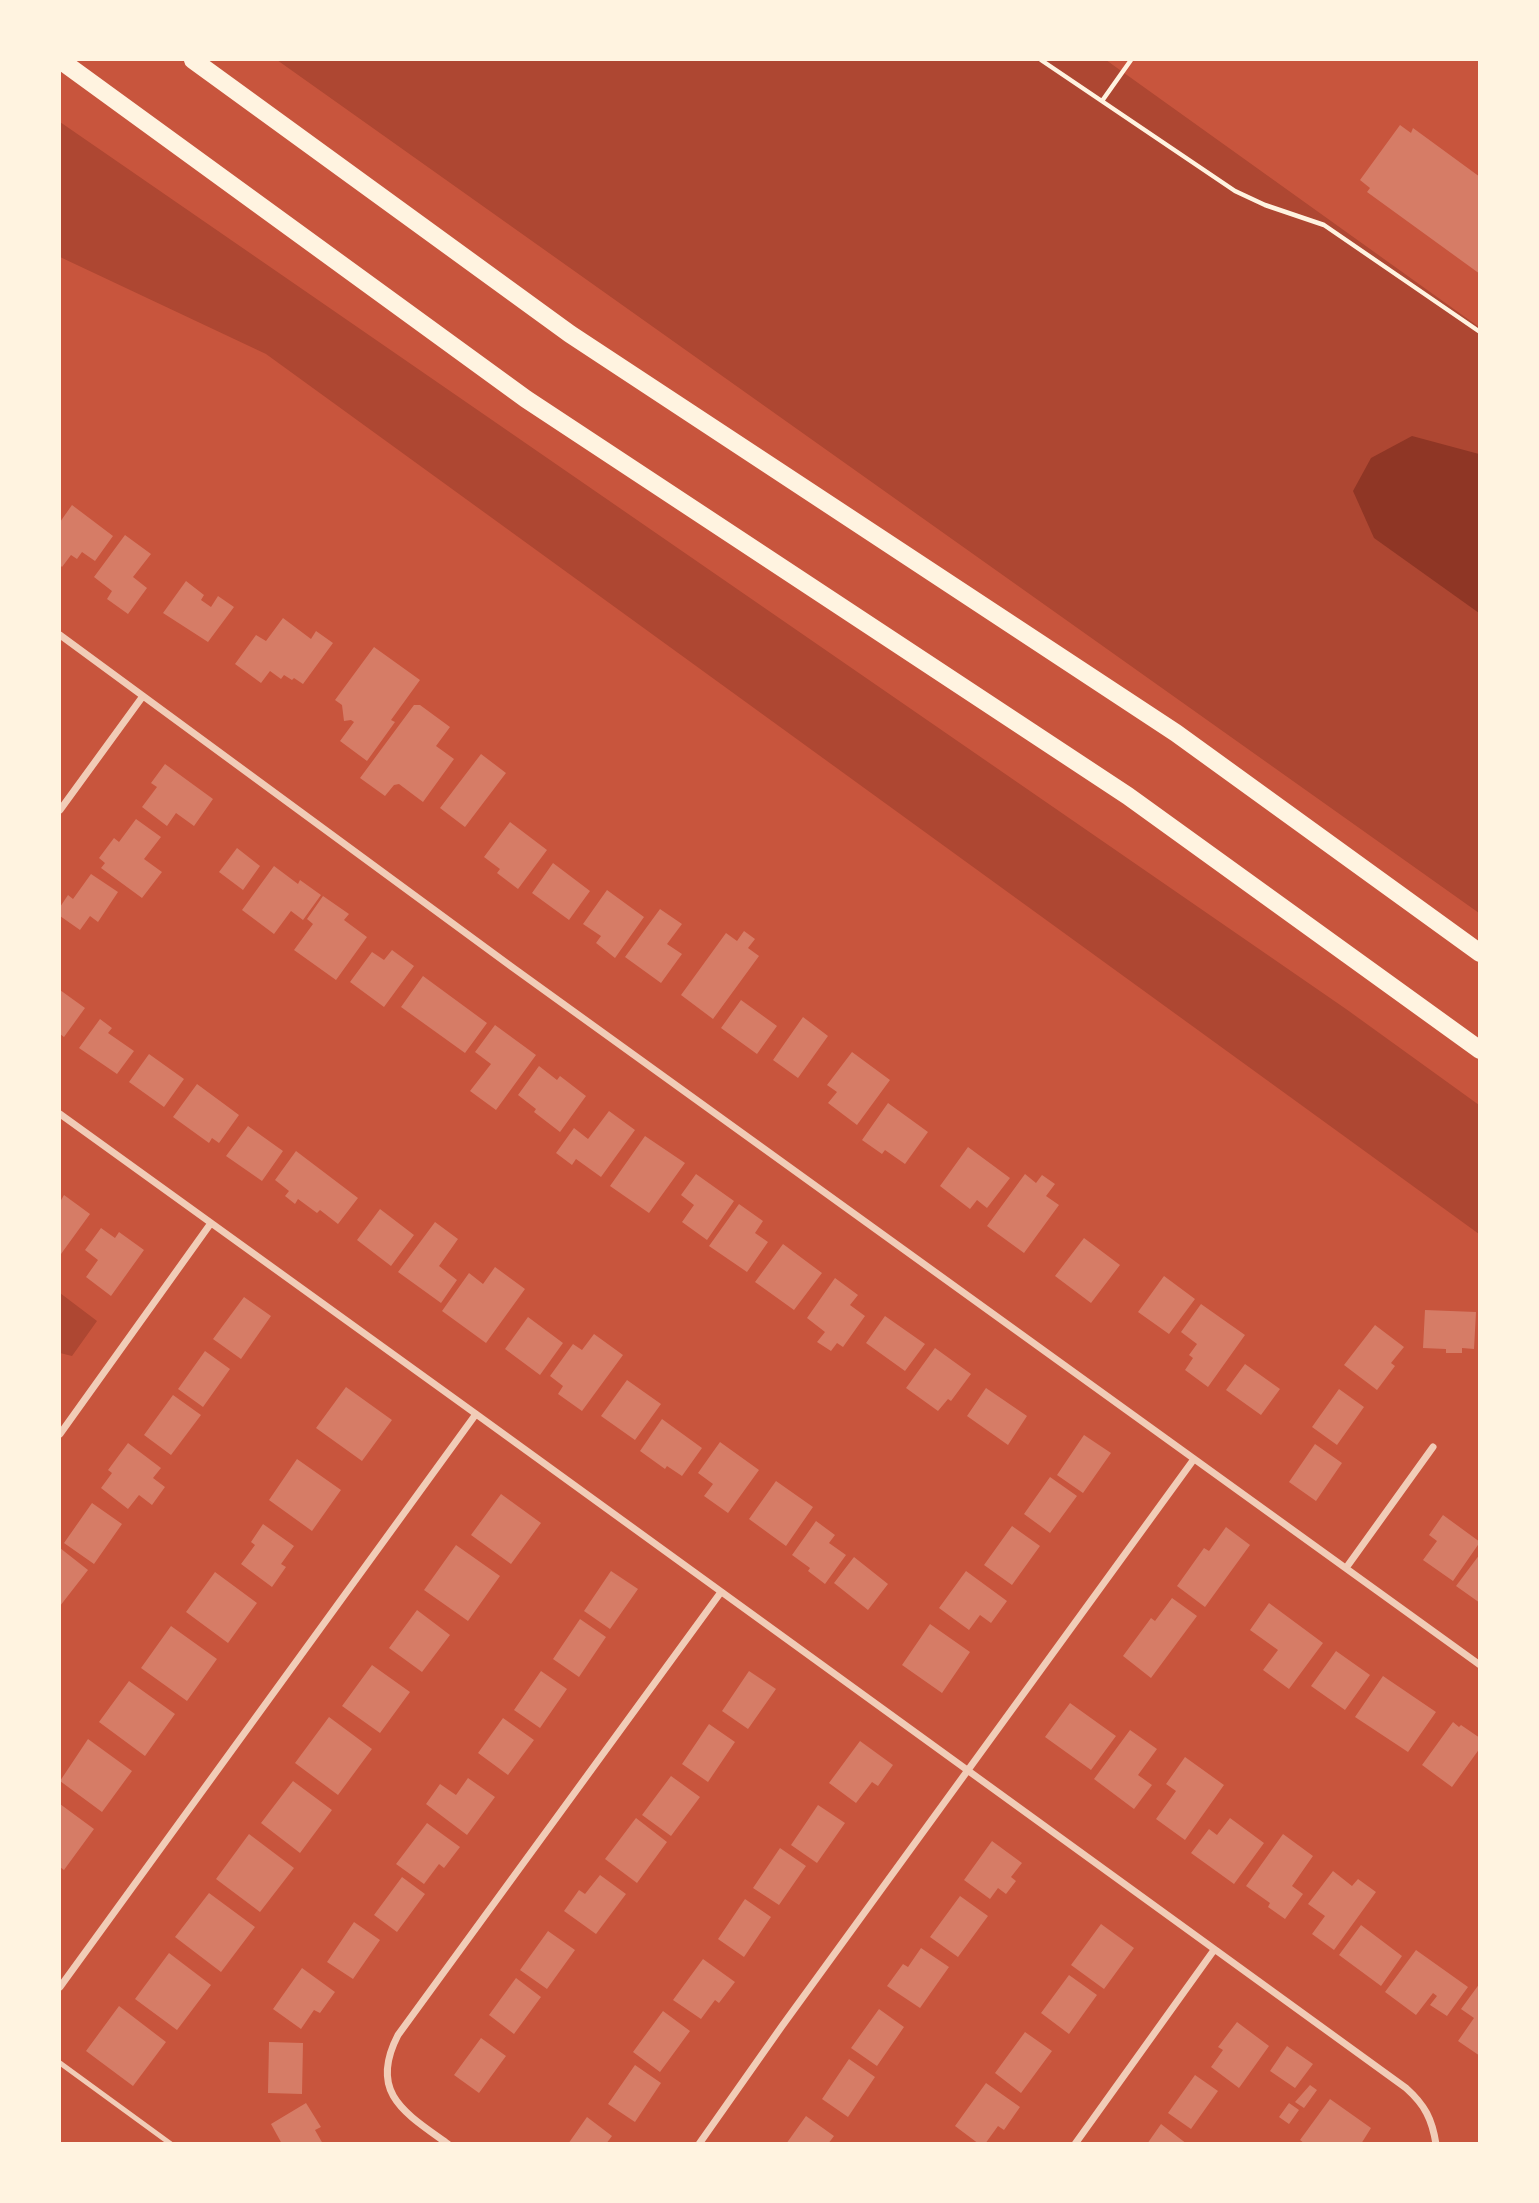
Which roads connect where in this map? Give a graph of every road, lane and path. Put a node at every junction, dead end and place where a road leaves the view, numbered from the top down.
1 (60, 60) edge
2 (193, 60) edge
3 (1041, 60) edge
4 (1131, 60) edge
5 (1102, 101) junction
6 (1479, 332) edge
7 (60, 635) edge
8 (144, 696) junction
9 (60, 810) edge
10 (1479, 953) edge
11 (1479, 1050) edge
12 (60, 1114) edge
13 (211, 1223) junction
14 (476, 1414) junction
15 (60, 1434) edge
16 (1433, 1447) dead end
17 (1194, 1459) junction
18 (1346, 1568) junction
19 (720, 1592) junction
20 (1479, 1665) edge
21 (967, 1771) junction
22 (1214, 1950) junction
23 (60, 1987) edge
24 (60, 2063) edge
25 (171, 2144) edge
26 (448, 2144) edge
27 (699, 2144) edge
28 (1074, 2144) edge
29 (1436, 2144) edge

1 - 11 main road
2 - 10 main road
3 - 5 path
4 - 5 path
5 - 6 path
7 - 8 street
8 - 9 street
8 - 17 street
12 - 13 street
13 - 14 street
13 - 15 street
14 - 19 street
14 - 23 street
16 - 18 street
17 - 18 street
17 - 21 street
18 - 20 street
19 - 21 street
19 - 26 street
21 - 22 street
21 - 27 street
22 - 28 street
22 - 29 street
24 - 25 lane

